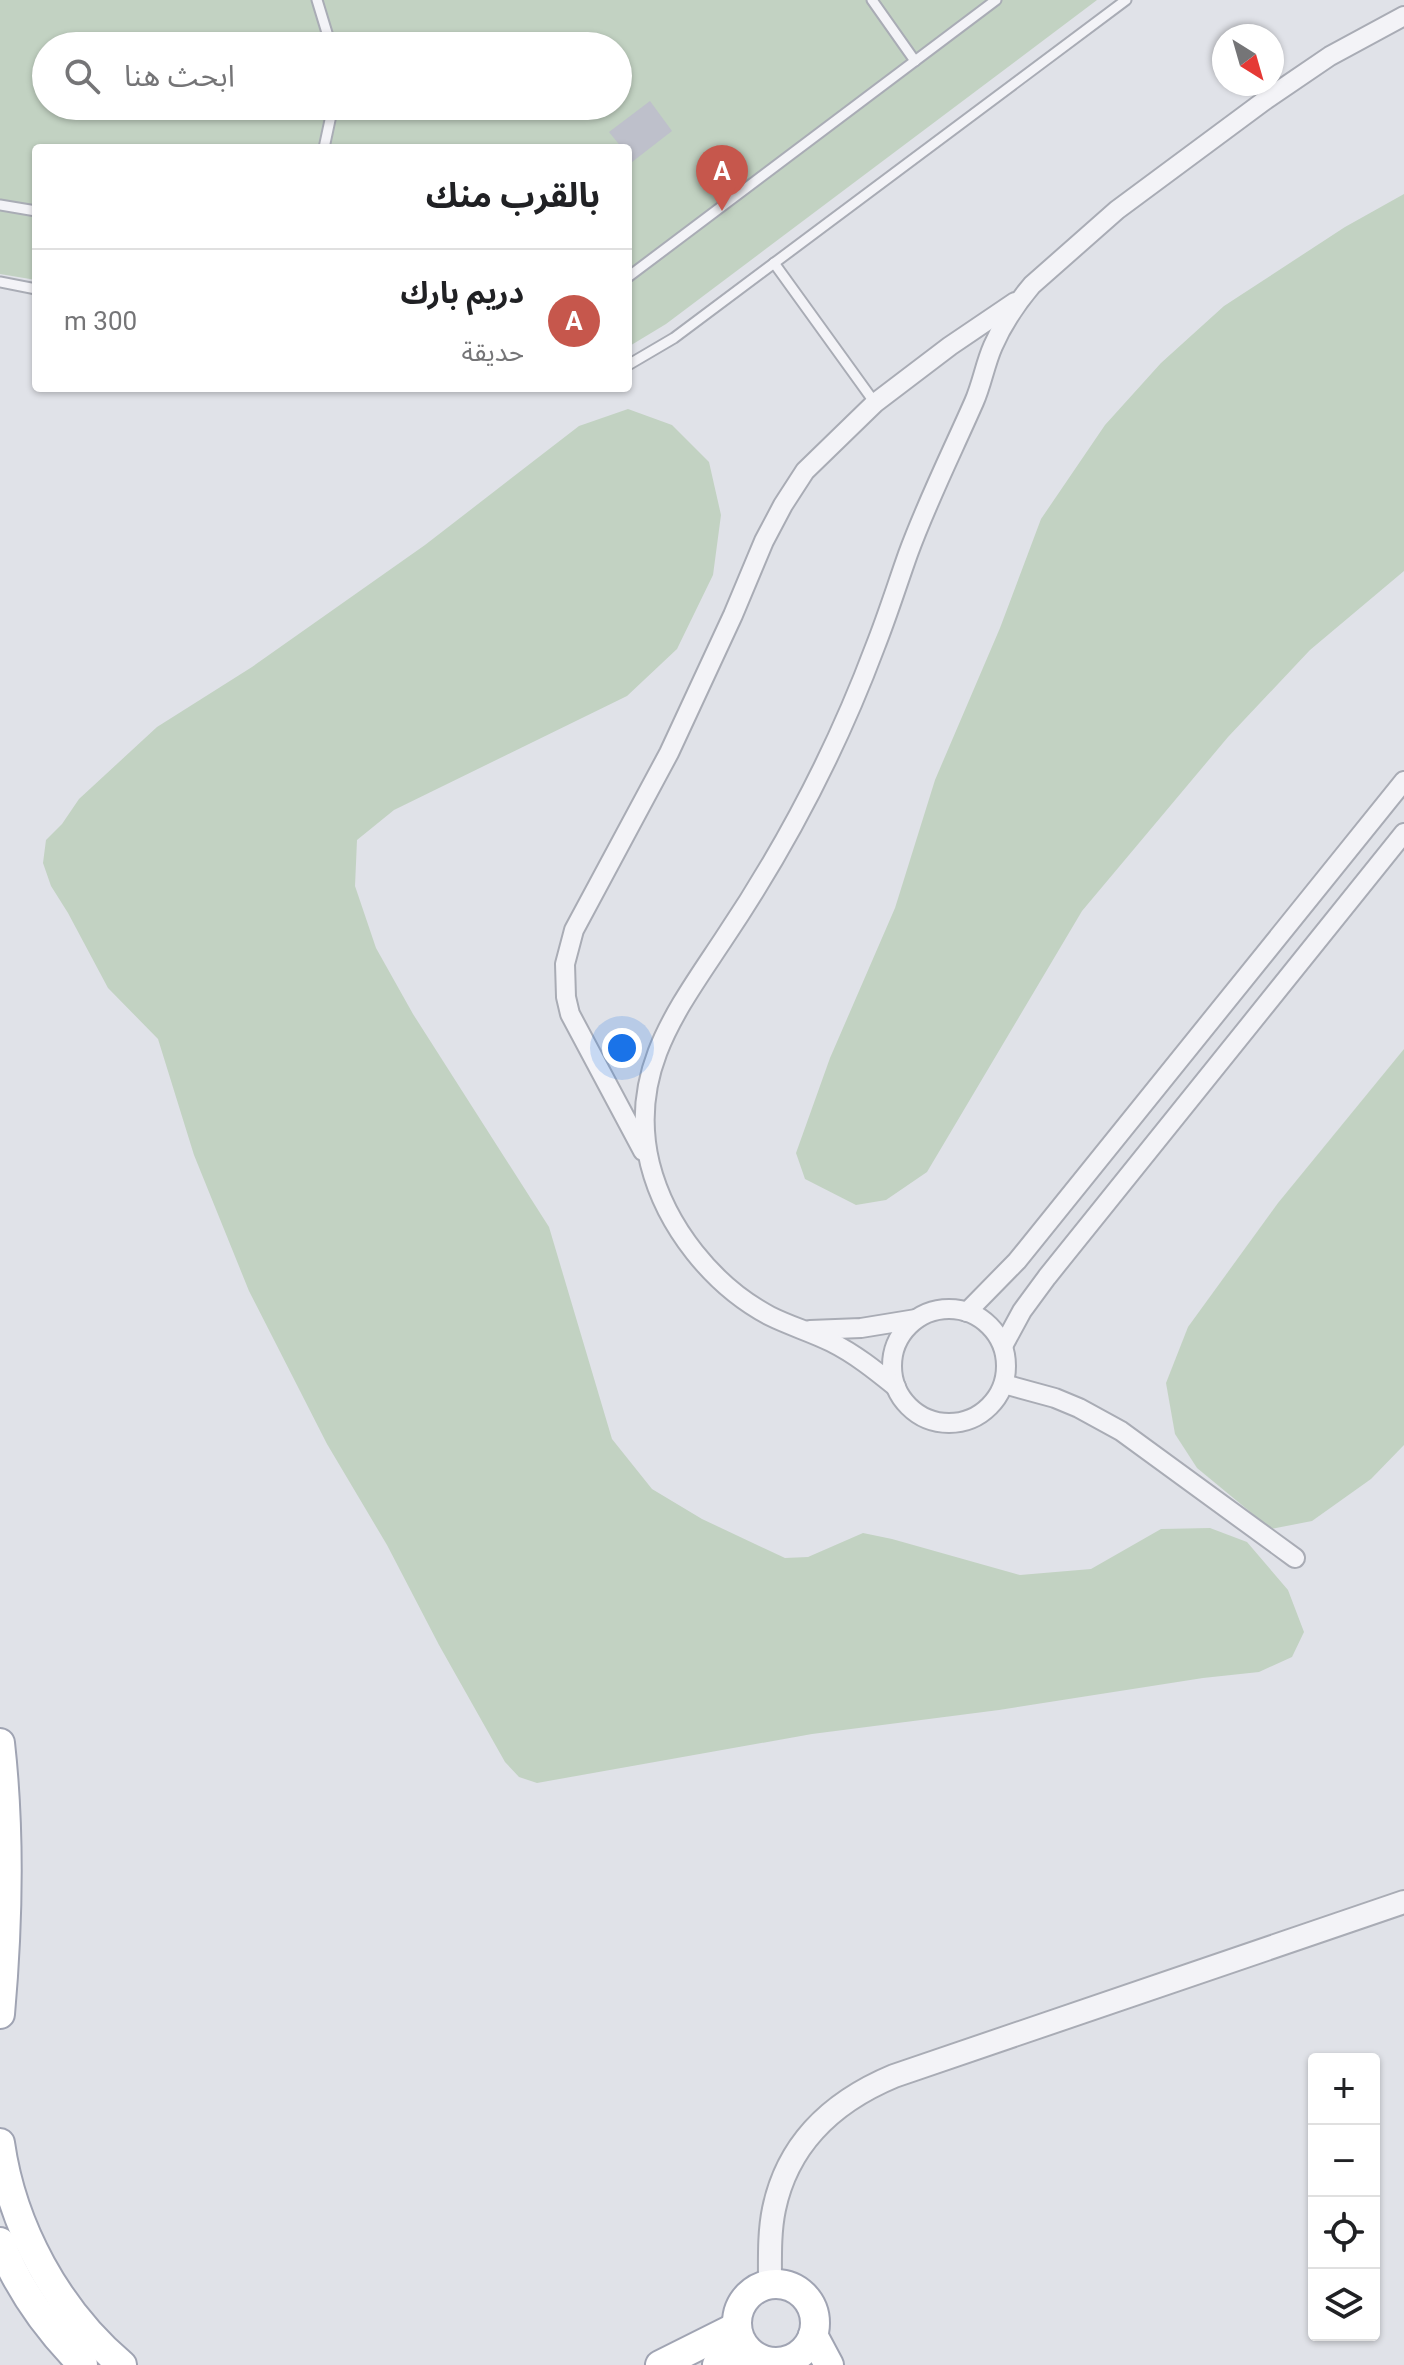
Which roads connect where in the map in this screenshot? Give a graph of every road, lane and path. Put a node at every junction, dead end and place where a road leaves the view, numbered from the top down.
1 (317, 0) edge
2 (872, 0) edge
3 (996, 0) edge
4 (1126, 0) edge
5 (1404, 16) edge
6 (327, 32) edge
7 (915, 61) junction
8 (330, 120) edge
9 (325, 144) edge
10 (0, 205) edge
11 (32, 210) edge
12 (774, 263) junction
13 (632, 274) edge
14 (0, 282) edge
15 (32, 288) edge
16 (1021, 299) junction
17 (632, 363) edge
18 (875, 403) junction
19 (1404, 781) edge
20 (1404, 833) edge
21 (1176, 1064) junction
22 (1202, 1085) junction
23 (650, 1164) junction
24 (967, 1312) junction
25 (917, 1318) junction
26 (803, 1330) junction
27 (1003, 1346) junction
28 (1004, 1384) junction
29 (896, 1387) junction
30 (1295, 1558) dead end
31 (0, 1743) edge
32 (1404, 1902) edge
33 (0, 2014) edge
34 (0, 2143) edge
35 (0, 2242) edge
36 (770, 2284) junction
37 (813, 2335) junction
38 (742, 2339) junction
39 (790, 2362) edge
40 (83, 2365) edge
41 (122, 2365) edge
42 (660, 2365) edge
43 (717, 2365) edge
44 (829, 2365) edge

1 - 6 lane
2 - 7 lane
3 - 7 lane
4 - 12 lane
5 - 16 street
7 - 13 lane
8 - 9 lane
10 - 11 lane
12 - 17 lane
12 - 18 lane
14 - 15 lane
16 - 18 street
16 - 23 street
18 - 23 street
19 - 21 street
20 - 22 street
21 - 22 street
21 - 24 street
22 - 27 street
23 - 26 street
24 - 25 street
24 - 27 street
25 - 26 street
25 - 29 street
26 - 29 street
27 - 28 street
28 - 29 street
28 - 30 street
31 - 33 main road
32 - 36 street
34 - 41 main road
35 - 40 main road
36 - 37 main road
36 - 38 main road
37 - 39 main road
37 - 44 main road
38 - 39 main road
38 - 42 main road
38 - 43 main road

